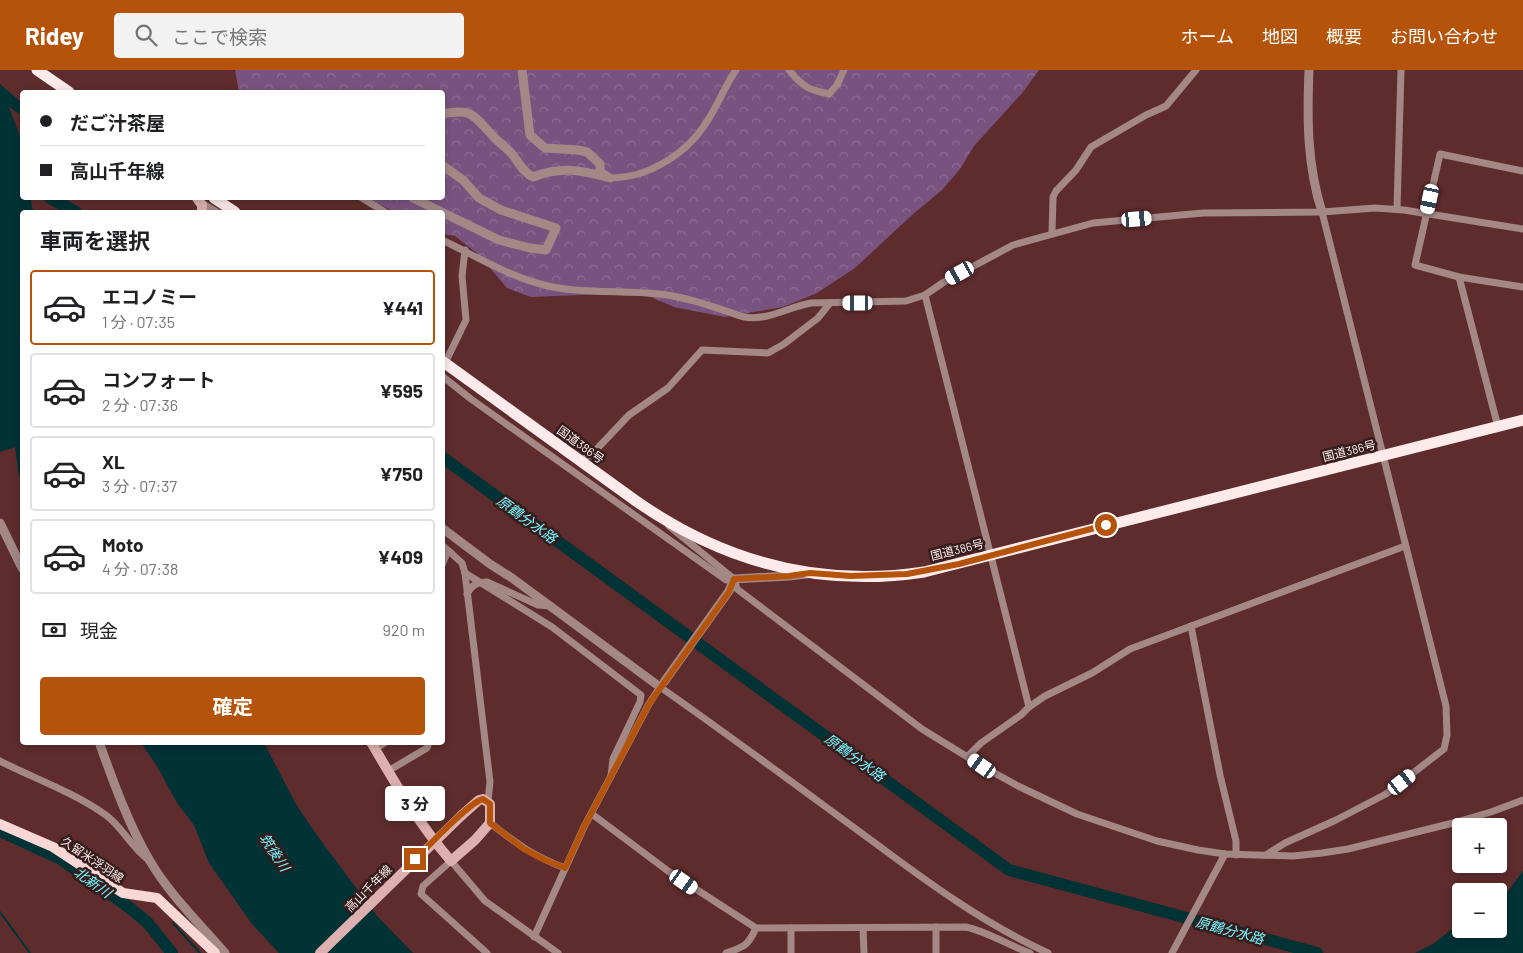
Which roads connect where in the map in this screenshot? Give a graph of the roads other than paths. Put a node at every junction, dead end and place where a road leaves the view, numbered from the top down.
1 (37, 70) edge
2 (522, 70) edge
3 (736, 70) edge
4 (789, 70) edge
5 (844, 70) edge
6 (1196, 70) edge
7 (1309, 70) edge
8 (1401, 70) edge
9 (52, 81) junction
10 (59, 90) edge
11 (66, 90) edge
12 (445, 114) edge
13 (445, 167) edge
14 (1523, 171) edge
15 (610, 178) junction
16 (217, 200) edge
17 (365, 200) edge
18 (417, 200) edge
19 (200, 205) edge
20 (1397, 209) junction
21 (212, 210) edge
22 (232, 210) edge
23 (382, 210) edge
24 (437, 210) edge
25 (1322, 212) junction
26 (445, 214) edge
27 (1427, 214) junction
28 (1523, 229) edge
29 (1052, 233) junction
30 (445, 241) edge
31 (465, 250) junction
32 (1459, 276) junction
33 (1523, 287) edge
34 (925, 295) junction
35 (830, 303) junction
36 (445, 360) edge
37 (445, 363) edge
38 (445, 378) edge
39 (1523, 420) edge
40 (1498, 427) junction
41 (1384, 456) junction
42 (581, 462) junction
43 (657, 516) junction
44 (0, 523) edge
45 (445, 530) edge
46 (1405, 546) junction
47 (445, 548) edge
48 (451, 553) junction
49 (990, 555) junction
50 (445, 558) edge
51 (20, 564) edge
52 (465, 573) junction
53 (810, 573) junction
54 (734, 579) junction
55 (480, 583) junction
56 (467, 595) junction
57 (551, 606) junction
58 (1191, 626) junction
59 (662, 685) junction
60 (1029, 706) junction
61 (100, 745) edge
62 (428, 745) edge
63 (373, 746) edge
64 (968, 756) junction
65 (0, 761) edge
66 (388, 771) junction
67 (611, 776) junction
68 (1523, 800) edge
69 (488, 801) junction
70 (592, 814) junction
71 (490, 823) junction
72 (0, 824) edge
73 (1236, 855) junction
74 (1265, 856) junction
75 (1224, 857) junction
76 (150, 861) junction
77 (451, 861) junction
78 (565, 868) junction
79 (936, 927) junction
80 (756, 928) junction
81 (791, 928) junction
82 (863, 928) junction
83 (534, 936) junction
84 (214, 953) edge
85 (225, 953) edge
86 (320, 953) edge
87 (487, 953) edge
88 (558, 953) edge
89 (726, 953) edge
90 (791, 953) edge
91 (864, 953) edge
92 (936, 953) edge
93 (1030, 953) edge
94 (1048, 953) edge
95 (1172, 953) edge

1 - 9 highway
2 - 15 street
3 - 15 street
4 - 5 street
6 - 29 street
7 - 25 street
8 - 20 street
9 - 10 main road
9 - 11 highway
12 - 15 street
13 - 26 street
14 - 27 street
16 - 22 highway
17 - 23 street
18 - 24 street
19 - 21 street
20 - 25 street
20 - 27 street
25 - 29 street
25 - 41 street
27 - 28 street
27 - 32 street
29 - 34 street
30 - 31 street
31 - 35 street
31 - 36 street
32 - 33 street
32 - 40 street
34 - 35 street
34 - 49 street
35 - 42 street
37 - 42 highway, 国道386号
38 - 54 street
39 - 40 highway, 国道386号
40 - 41 highway, 国道386号
41 - 46 street
41 - 49 highway, 国道386号
42 - 43 highway, 国道386号
43 - 53 highway, 国道386号
43 - 54 street
44 - 51 street
45 - 57 street
46 - 58 street
46 - 74 street
47 - 48 street
48 - 50 street
48 - 52 street
49 - 53 highway, 国道386号
49 - 60 street
52 - 55 street
52 - 56 street
53 - 54 street
54 - 59 street
54 - 64 street
55 - 56 street
55 - 57 street
55 - 67 street
56 - 69 street
57 - 59 street
58 - 60 street
58 - 73 street
59 - 67 street
59 - 94 street
60 - 64 street
61 - 76 street
62 - 66 street
63 - 66 main road
64 - 75 street
65 - 76 street
66 - 77 main road
67 - 70 street
68 - 74 street
69 - 71 main road
69 - 86 main road, 高山千年線, bridge
70 - 78 street
70 - 80 street
71 - 77 main road
71 - 78 street
72 - 84 main road, 久留米浮羽線
73 - 74 street
73 - 75 street
75 - 95 street
76 - 85 street
77 - 83 street
77 - 87 street
78 - 83 street
79 - 82 street
79 - 92 street
79 - 93 street
80 - 81 street
80 - 89 street
81 - 82 street
81 - 90 street
82 - 91 street
83 - 88 street

